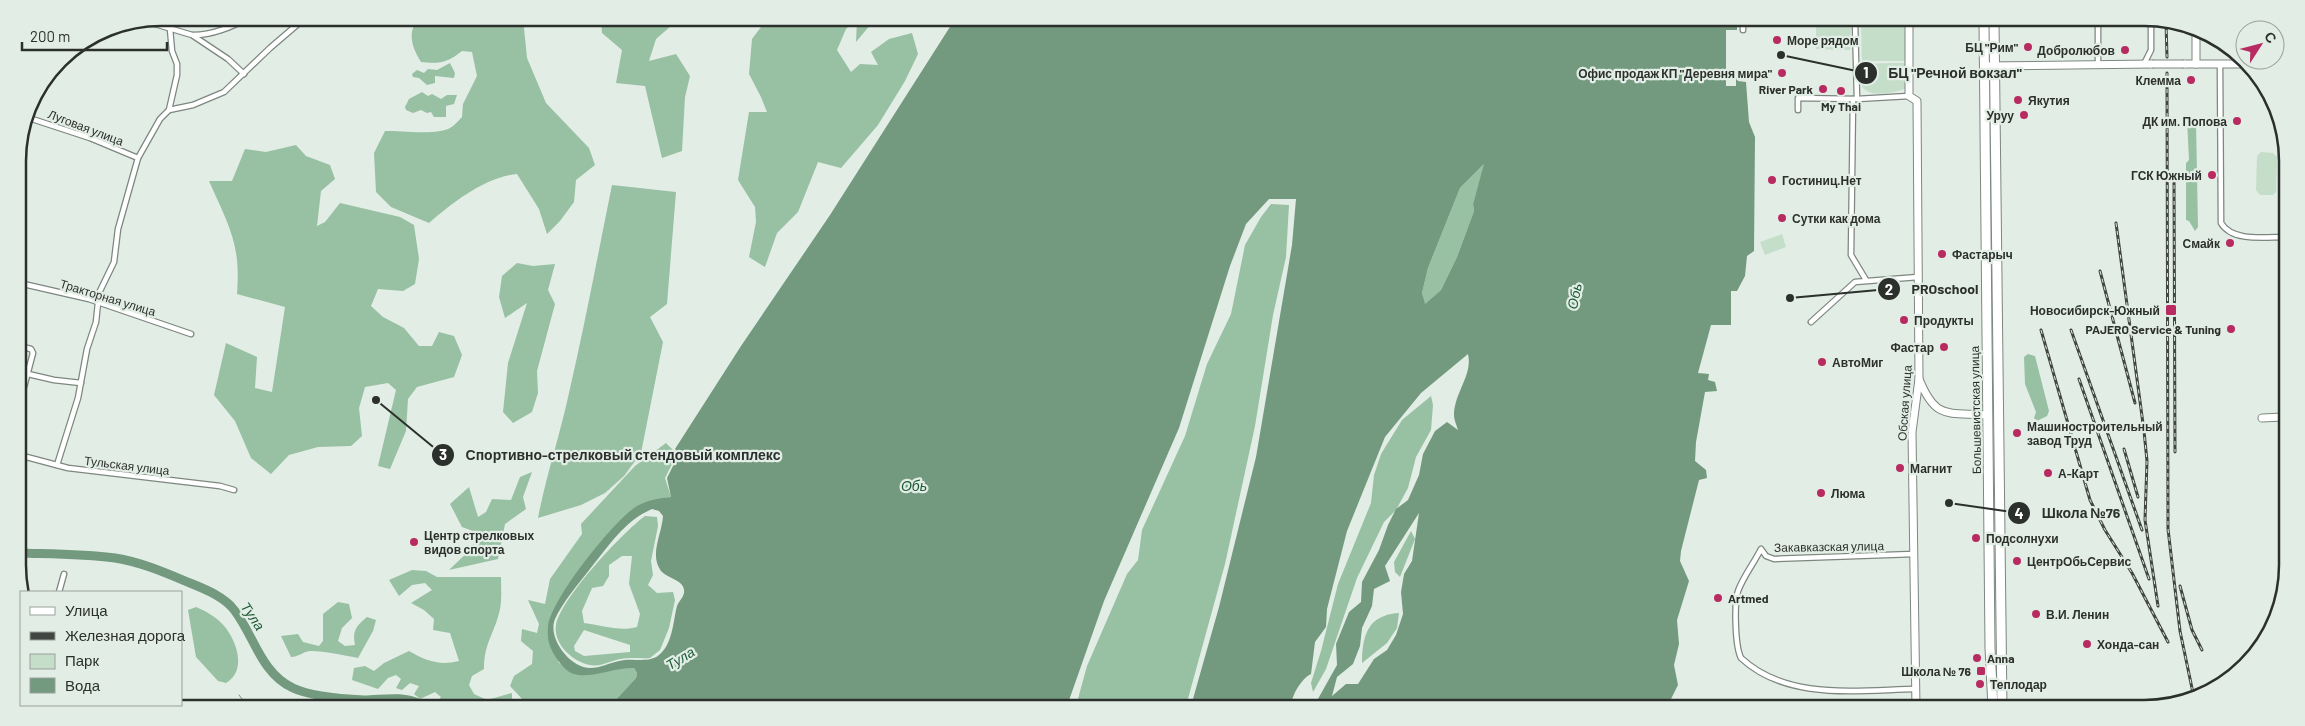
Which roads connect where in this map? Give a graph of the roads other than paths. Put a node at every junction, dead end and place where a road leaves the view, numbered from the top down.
1 (163, 26) edge
2 (231, 26) edge
3 (296, 26) edge
4 (1743, 26) edge
5 (1856, 26) edge
6 (1909, 26) edge
7 (1984, 26) edge
8 (1994, 26) edge
9 (2098, 26) edge
10 (2151, 26) edge
11 (170, 28) junction
12 (1743, 30) dead end
13 (192, 35) junction
14 (2196, 37) edge
15 (2148, 64) junction
16 (2196, 64) junction
17 (2220, 64) junction
18 (2235, 64) edge
19 (2098, 65) junction
20 (1985, 66) junction
21 (1994, 66) junction
22 (244, 74) junction
23 (1909, 96) junction
24 (1855, 99) junction
25 (169, 110) junction
26 (1798, 110) dead end
27 (33, 119) edge
28 (138, 158) junction
29 (2279, 237) edge
30 (1918, 277) junction
31 (1866, 280) junction
32 (27, 285) edge
33 (98, 303) junction
34 (1811, 322) dead end
35 (191, 334) dead end
36 (27, 348) edge
37 (28, 374) junction
38 (26, 379) edge
39 (1919, 379) junction
40 (81, 383) junction
41 (1988, 415) junction
42 (2279, 417) edge
43 (2262, 418) dead end
44 (26, 457) edge
45 (57, 465) junction
46 (234, 490) dead end
47 (1914, 554) junction
48 (64, 574) dead end
49 (59, 591) edge
50 (1916, 689) junction
51 (1916, 699) edge
52 (1993, 699) edge
53 (2002, 699) edge

1 - 11 street
2 - 13 street
3 - 22 street
4 - 12 street
5 - 24 street
6 - 23 street
7 - 20 highway, Большевистская улица
8 - 21 highway, Большевистская улица
9 - 19 street
10 - 15 street
11 - 13 street
11 - 25 street
13 - 22 street
14 - 16 street
15 - 16 street, bridge
15 - 19 street
16 - 17 street
17 - 18 street
17 - 29 street
19 - 21 street
20 - 21 street
20 - 41 highway, Большевистская улица
21 - 53 highway, Большевистская улица
22 - 25 street
23 - 24 street
23 - 30 street, Обская улица
24 - 26 street
24 - 31 street
25 - 28 street
27 - 28 street, Луговая улица
28 - 33 street
30 - 31 street
30 - 39 street, Обская улица
31 - 34 street
32 - 33 street, Тракторная улица
33 - 35 street, Тракторная улица
33 - 40 street
36 - 37 street
37 - 38 street
37 - 40 street
39 - 41 street
39 - 47 street, Обская улица
40 - 45 street
41 - 52 highway, Большевистская улица
42 - 43 street
44 - 45 street, Тульская улица
45 - 46 street, Тульская улица
47 - 50 street, Обская улица
47 - 50 street, Закавказская улица
48 - 49 street
50 - 51 street, Обская улица

